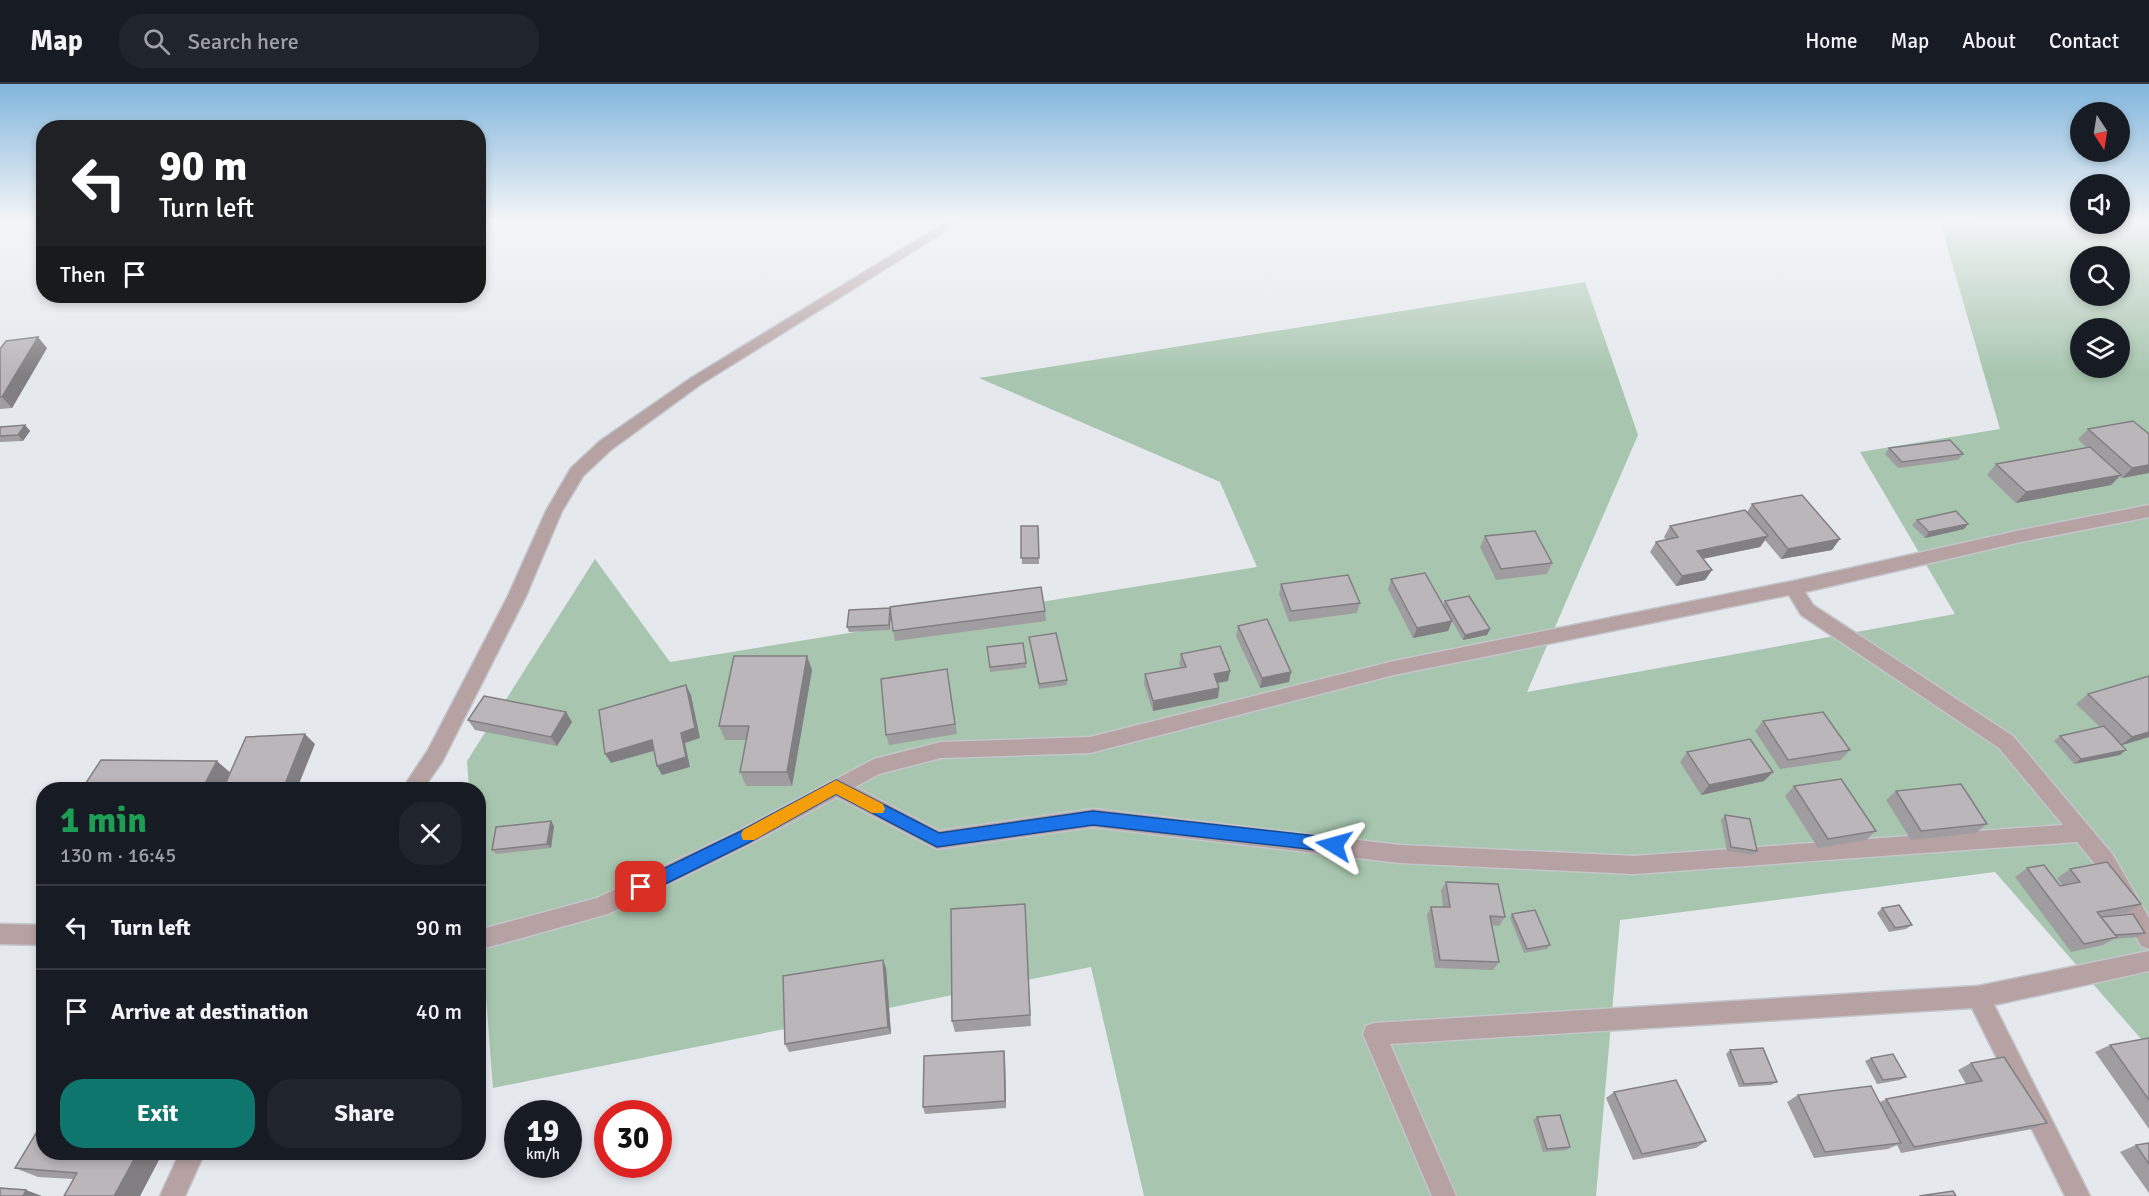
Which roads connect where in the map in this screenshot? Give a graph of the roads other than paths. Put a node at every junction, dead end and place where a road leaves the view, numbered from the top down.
1 (875, 271) edge
2 (2149, 511) edge
3 (1793, 588) junction
4 (417, 782) edge
5 (836, 787) junction
6 (2082, 833) junction
7 (0, 934) edge
8 (36, 935) edge
9 (486, 938) edge
10 (2149, 939) edge
11 (2149, 961) edge
12 (1978, 997) junction
13 (189, 1160) edge
14 (172, 1196) edge
15 (1444, 1196) edge
16 (2078, 1196) edge

1 - 4 street
2 - 3 street
3 - 5 street
3 - 6 street
5 - 6 street
5 - 9 street
6 - 10 street
7 - 8 street
11 - 12 street
12 - 15 street
12 - 16 street
13 - 14 street

